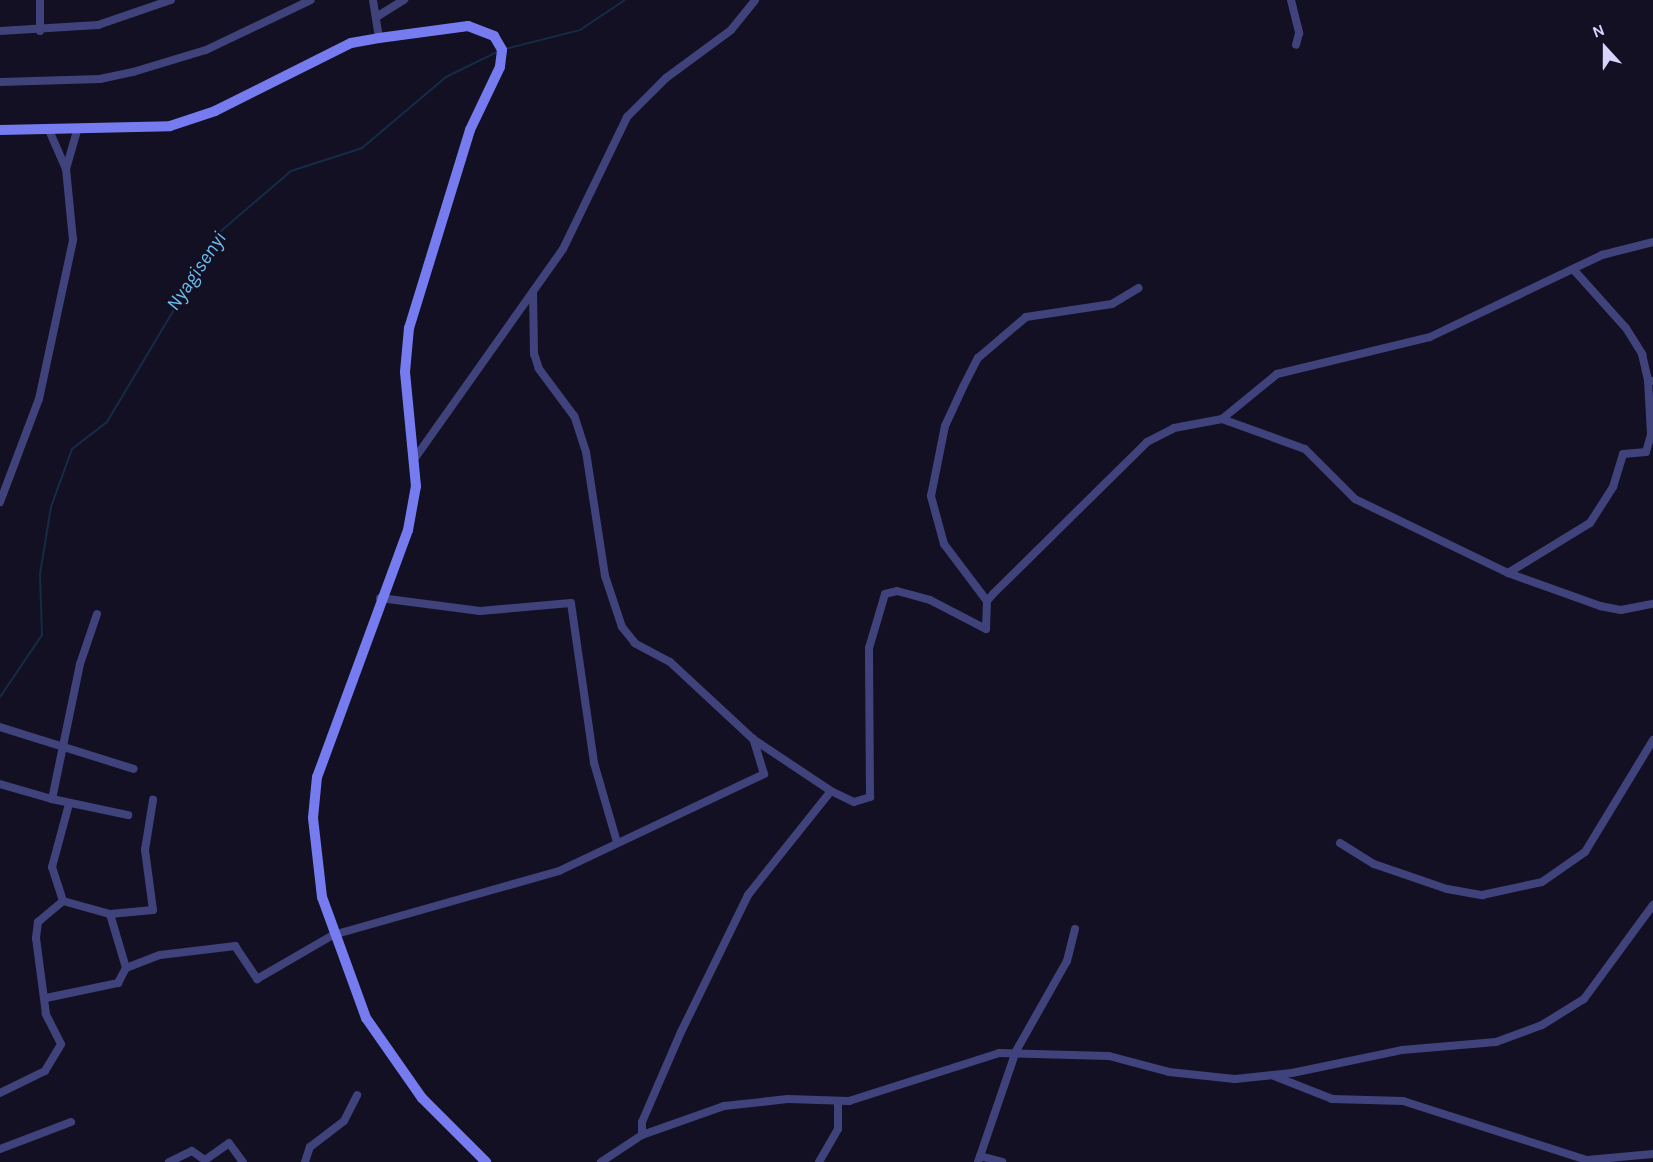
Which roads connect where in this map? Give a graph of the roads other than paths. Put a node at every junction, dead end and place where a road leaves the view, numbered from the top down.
1 (40, 0) edge
2 (171, 0) edge
3 (311, 0) edge
4 (373, 0) edge
5 (404, 0) edge
6 (755, 0) edge
7 (1291, 0) edge
8 (378, 16) junction
9 (0, 31) edge
10 (40, 31) junction
11 (379, 38) junction
12 (1296, 45) dead end
13 (0, 82) edge
14 (0, 129) edge
15 (49, 130) junction
16 (77, 131) junction
17 (66, 169) junction
18 (1653, 242) edge
19 (1573, 269) junction
20 (1139, 288) dead end
21 (533, 292) junction
22 (1651, 381) edge
23 (1222, 419) junction
24 (415, 458) junction
25 (0, 502) edge
26 (1508, 573) junction
27 (380, 598) junction
28 (987, 601) junction
29 (1653, 604) edge
30 (97, 614) dead end
31 (0, 727) edge
32 (753, 739) junction
33 (1653, 740) edge
34 (64, 747) junction
35 (134, 769) dead end
36 (0, 784) edge
37 (831, 791) junction
38 (52, 799) junction
39 (153, 800) dead end
40 (69, 804) junction
41 (128, 815) dead end
42 (617, 842) junction
43 (1340, 843) dead end
44 (63, 901) junction
45 (1653, 905) edge
46 (110, 914) junction
47 (1075, 929) dead end
48 (333, 935) junction
49 (126, 968) junction
50 (46, 998) junction
51 (1016, 1051) junction
52 (1273, 1075) junction
53 (0, 1093) edge
54 (357, 1095) dead end
55 (838, 1101) junction
56 (71, 1122) dead end
57 (642, 1135) junction
58 (0, 1149) edge
59 (1653, 1154) edge
60 (979, 1159) edge
61 (1579, 1160) edge
62 (170, 1162) edge
63 (243, 1162) edge
64 (305, 1162) edge
65 (486, 1162) edge
66 (601, 1162) edge
67 (819, 1162) edge
68 (1002, 1162) edge

1 - 10 street
2 - 10 street
3 - 13 street
4 - 8 street
5 - 8 street
6 - 21 street
7 - 12 street
8 - 11 street
9 - 10 street
11 - 16 main road
11 - 24 main road
14 - 15 main road
15 - 16 main road
15 - 17 street
16 - 17 street
17 - 25 street
18 - 19 street
19 - 22 street
19 - 23 street
20 - 28 street
21 - 24 street
21 - 32 street
22 - 26 street
23 - 26 street
23 - 28 street
24 - 27 main road
26 - 29 street
27 - 42 street
27 - 48 main road
28 - 37 street
30 - 34 street
31 - 34 street
32 - 37 street
32 - 42 street
33 - 43 street
34 - 35 street
34 - 38 street
36 - 38 street
37 - 57 street
38 - 40 street
39 - 46 street
40 - 41 street
40 - 44 street
42 - 48 street
44 - 46 street
44 - 50 street
45 - 52 street
46 - 49 street
47 - 51 street
48 - 49 street
48 - 65 main road
49 - 50 street
50 - 53 street
51 - 52 street
51 - 55 street
51 - 60 street
52 - 61 street
54 - 64 street
55 - 57 street
55 - 67 street
56 - 58 street
57 - 66 street
59 - 61 street
60 - 68 street
62 - 63 street

